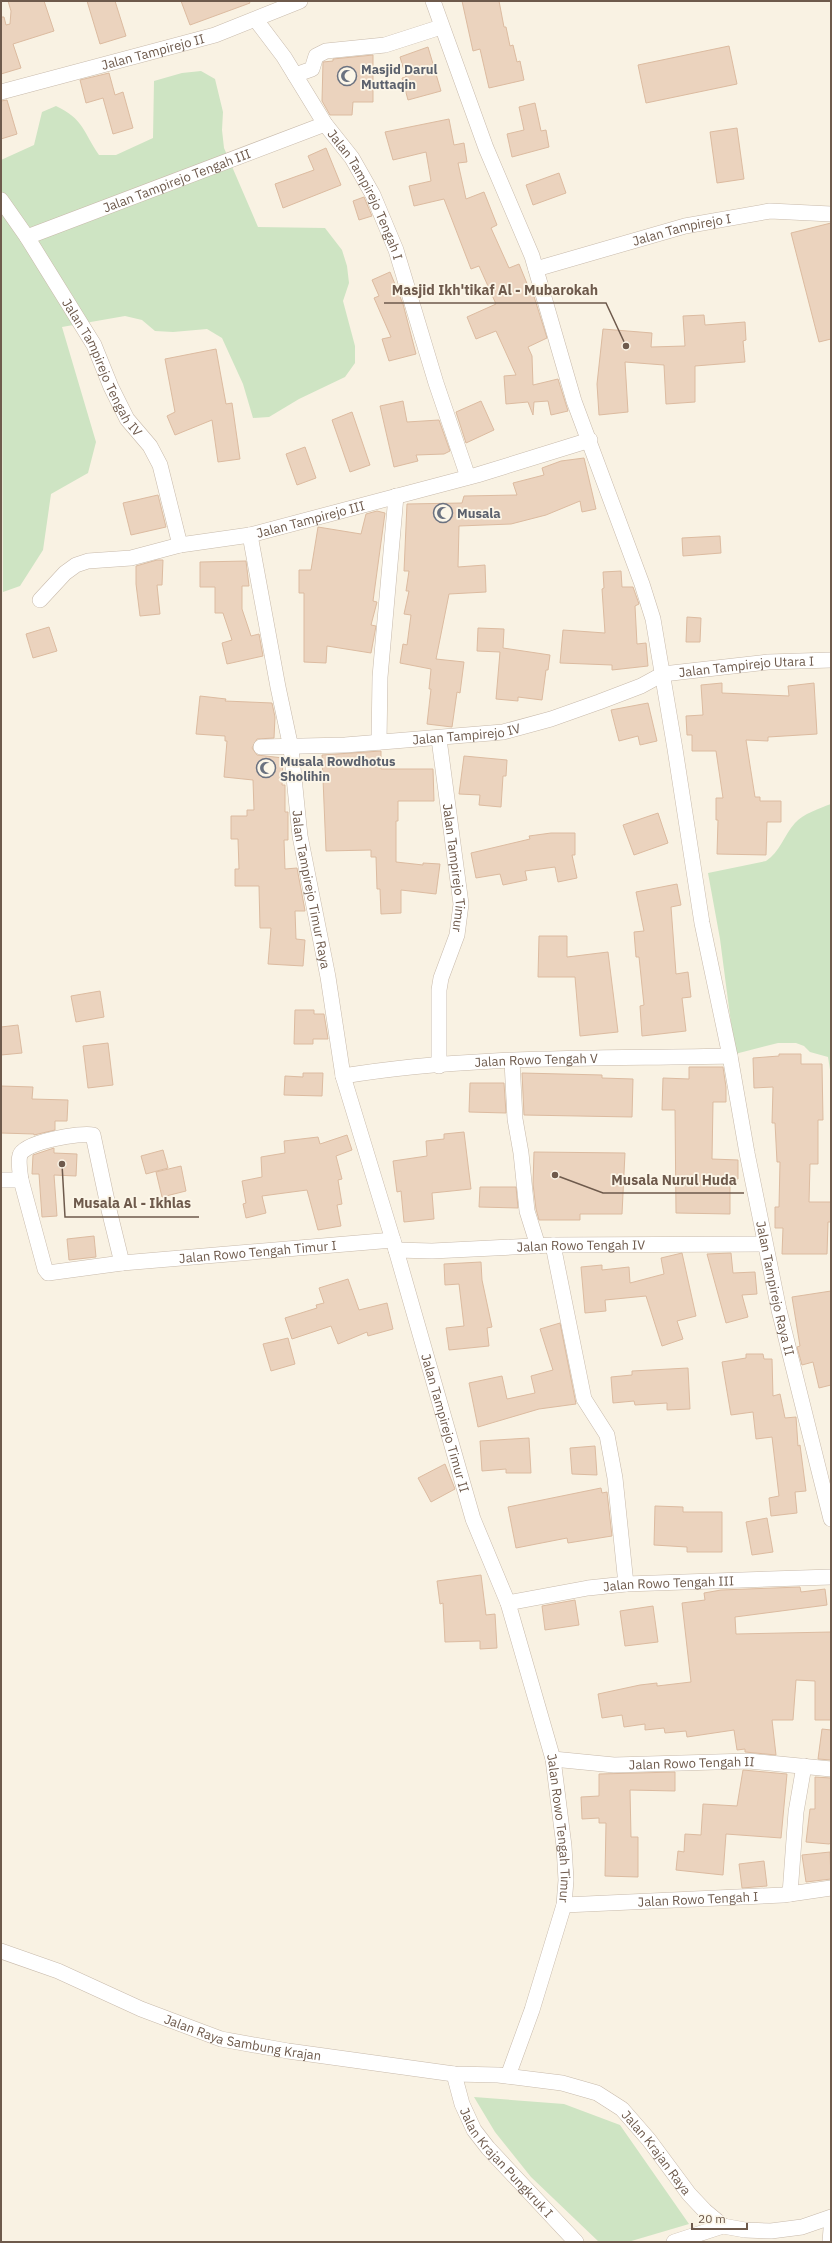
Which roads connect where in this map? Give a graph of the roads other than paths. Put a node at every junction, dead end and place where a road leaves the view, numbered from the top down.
1 (300, 1) edge
2 (433, 1) edge
3 (256, 20) junction
4 (441, 27) junction
5 (295, 75) junction
6 (1, 92) edge
7 (325, 124) junction
8 (1, 200) edge
9 (831, 214) edge
10 (27, 237) junction
11 (536, 269) junction
12 (590, 440) junction
13 (468, 477) junction
14 (396, 496) junction
15 (250, 534) junction
16 (180, 545) junction
17 (40, 600) dead end
18 (831, 660) edge
19 (663, 674) junction
20 (439, 739) junction
21 (379, 742) junction
22 (261, 747) dead end
23 (291, 748) junction
24 (730, 1056) junction
25 (512, 1061) junction
26 (439, 1066) junction
27 (343, 1076) junction
28 (1, 1180) edge
29 (21, 1180) junction
30 (765, 1244) junction
31 (395, 1245) junction
32 (546, 1245) junction
33 (122, 1263) junction
34 (831, 1519) edge
35 (831, 1577) edge
36 (626, 1584) junction
37 (508, 1603) junction
38 (553, 1759) junction
39 (804, 1766) junction
40 (831, 1769) edge
41 (831, 1888) edge
42 (790, 1894) junction
43 (564, 1905) junction
44 (1, 1951) edge
45 (454, 2074) junction
46 (503, 2076) junction
47 (831, 2217) edge
48 (723, 2226) junction
49 (831, 2229) edge
50 (576, 2242) edge
51 (674, 2242) edge
52 (830, 2242) edge

1 - 3 street, Jalan Tampirejo II
2 - 4 street, Jalan Tampirejo Raya II
3 - 5 street, Jalan Tampirejo Tengah I
3 - 6 street, Jalan Tampirejo II
4 - 5 street
4 - 11 street, Jalan Tampirejo Raya II
5 - 7 street, Jalan Tampirejo Tengah I
7 - 10 street, Jalan Tampirejo Tengah III
7 - 13 street, Jalan Tampirejo Tengah I
8 - 10 street, Jalan Tampirejo Tengah IV
9 - 11 street, Jalan Tampirejo I
10 - 16 street, Jalan Tampirejo Tengah IV
11 - 12 street, Jalan Tampirejo Raya II
12 - 13 street, Jalan Tampirejo III
12 - 19 street, Jalan Tampirejo Raya II
13 - 14 street, Jalan Tampirejo III
14 - 15 street, Jalan Tampirejo III
14 - 21 street
15 - 16 street, Jalan Tampirejo III
15 - 23 street, Jalan Tampirejo Timur Raya
16 - 17 street, Jalan Tampirejo III
18 - 19 street, Jalan Tampirejo Utara I
19 - 20 street, Jalan Tampirejo IV
19 - 24 street, Jalan Tampirejo Raya II
20 - 21 street, Jalan Tampirejo IV
20 - 26 street, Jalan Tampirejo Timur
21 - 23 street, Jalan Tampirejo IV
22 - 23 street, Jalan Tampirejo IV
23 - 27 street, Jalan Tampirejo Timur Raya
24 - 25 street, Jalan Rowo Tengah V
24 - 30 street, Jalan Tampirejo Raya II
25 - 26 street, Jalan Rowo Tengah V
25 - 32 street
26 - 27 street, Jalan Rowo Tengah V
27 - 31 street, Jalan Tampirejo Timur Raya
28 - 29 street
29 - 33 street, Jalan Rowo Tengah Timur I
29 - 33 street, Jalan Rowo Tengah Timur I
30 - 32 street, Jalan Rowo Tengah IV
30 - 34 street, Jalan Tampirejo Raya II
31 - 32 street, Jalan Rowo Tengah IV
31 - 33 street, Jalan Rowo Tengah Timur I
31 - 37 street, Jalan Tampirejo Timur II
32 - 36 street
35 - 36 street, Jalan Rowo Tengah III
36 - 37 street, Jalan Rowo Tengah III
37 - 38 street, Jalan Rowo Tengah Timur
38 - 39 street, Jalan Rowo Tengah II
38 - 43 street, Jalan Rowo Tengah Timur
39 - 40 street, Jalan Rowo Tengah II
39 - 42 street
41 - 42 street, Jalan Rowo Tengah I
42 - 43 street, Jalan Rowo Tengah I
43 - 46 street, Jalan Rowo Tengah Timur
44 - 45 street, Jalan Raya Sambung Krajan
45 - 46 street, Jalan Raya Sambung Krajan
45 - 50 street, Jalan Krajan Pungkruk I
46 - 48 street, Jalan Krajan Raya
47 - 48 street
48 - 51 street
49 - 52 street

